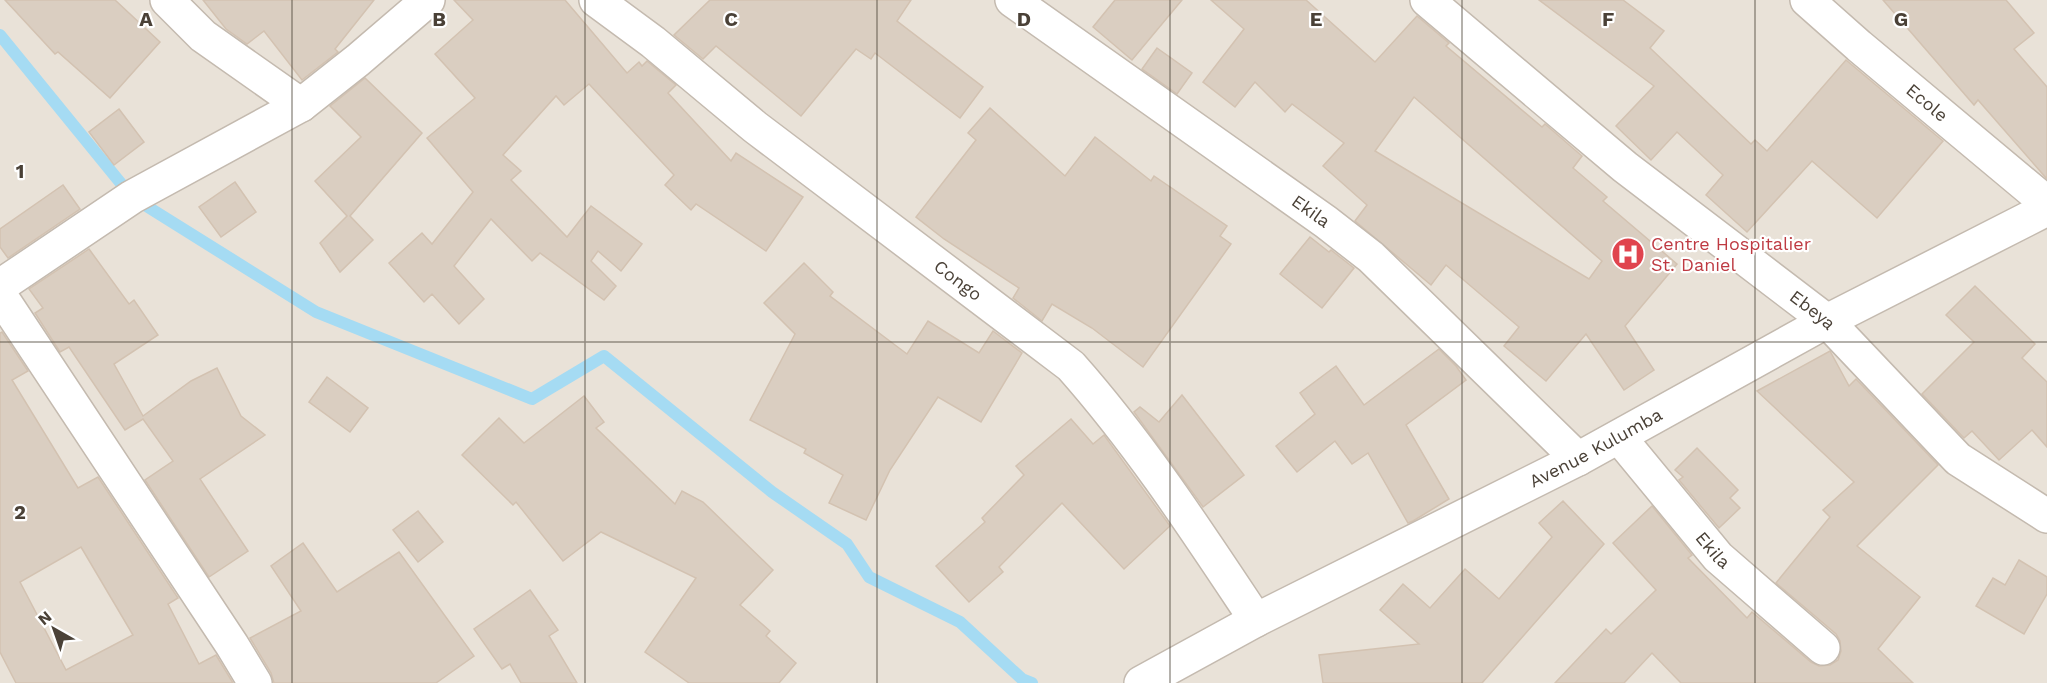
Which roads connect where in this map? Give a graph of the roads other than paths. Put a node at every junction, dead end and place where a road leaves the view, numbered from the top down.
1 (167, 0) edge
2 (428, 0) edge
3 (596, 0) edge
4 (1012, 0) edge
5 (1427, 0) edge
6 (1808, 0) edge
7 (301, 105) junction
8 (2047, 203) edge
9 (2047, 209) edge
10 (0, 286) edge
11 (0, 295) edge
12 (1827, 321) junction
13 (1619, 437) junction
14 (1578, 459) junction
15 (2047, 516) edge
16 (1256, 620) junction
17 (1823, 648) dead end
18 (1142, 682) edge
19 (255, 683) edge

1 - 7 street
2 - 7 street
3 - 16 street, Congo
4 - 14 street, Ekila
5 - 12 street, Ebeya
6 - 8 street, Ecole
7 - 10 street
9 - 12 street, Avenue Kulumba
11 - 19 street
12 - 13 street, Avenue Kulumba
12 - 15 street, Ebeya
13 - 14 street, Avenue Kulumba
13 - 17 street, Ekila
14 - 16 street, Avenue Kulumba
16 - 18 street, Avenue Kulumba

